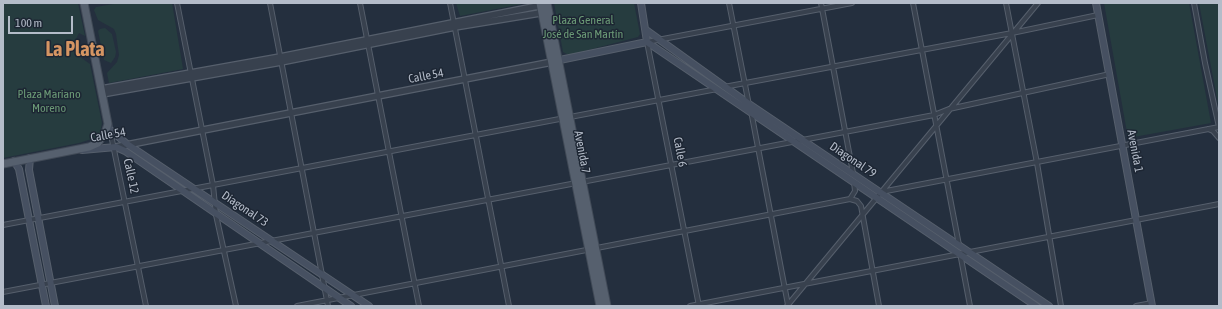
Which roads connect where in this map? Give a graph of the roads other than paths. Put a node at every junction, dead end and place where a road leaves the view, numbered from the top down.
1 (84, 3) edge
2 (177, 3) edge
3 (270, 3) edge
4 (360, 3) edge
5 (450, 3) edge
6 (641, 3) edge
7 (729, 3) edge
8 (821, 3) edge
9 (852, 3) edge
10 (913, 3) edge
11 (1006, 3) edge
12 (1038, 3) edge
13 (1096, 3) edge
14 (1194, 3) edge
15 (544, 7) edge
16 (822, 9) junction
17 (1098, 15) junction
18 (455, 25) junction
19 (734, 26) junction
20 (646, 30) junction
21 (1012, 33) junction
22 (660, 40) junction
23 (368, 42) junction
24 (647, 42) junction
25 (922, 49) junction
26 (280, 59) junction
27 (555, 61) junction
28 (833, 66) junction
29 (1110, 74) junction
30 (191, 75) junction
31 (465, 80) junction
32 (745, 83) junction
33 (726, 86) junction
34 (716, 89) junction
35 (101, 91) junction
36 (1022, 94) junction
37 (378, 96) junction
38 (659, 100) junction
39 (749, 104) junction
40 (949, 109) junction
41 (291, 114) junction
42 (751, 114) junction
43 (934, 115) junction
44 (568, 117) junction
45 (936, 126) junction
46 (108, 127) junction
47 (1219, 127) edge
48 (1208, 129) junction
49 (202, 130) junction
50 (845, 132) junction
51 (476, 135) junction
52 (1219, 138) edge
53 (801, 139) junction
54 (792, 141) junction
55 (128, 144) junction
56 (1123, 146) junction
57 (115, 147) junction
58 (758, 148) junction
59 (80, 150) junction
60 (389, 151) junction
61 (30, 158) junction
62 (14, 161) junction
63 (1036, 163) junction
64 (3, 164) edge
65 (671, 165) junction
66 (302, 168) junction
67 (853, 173) junction
68 (946, 180) junction
69 (580, 182) junction
70 (854, 182) junction
71 (212, 185) junction
72 (195, 188) junction
73 (183, 191) junction
74 (879, 195) junction
75 (850, 199) junction
76 (488, 200) junction
77 (126, 202) junction
78 (215, 202) junction
79 (1219, 204) edge
80 (216, 215) junction
81 (771, 215) junction
82 (861, 215) junction
83 (402, 216) junction
84 (38, 219) junction
85 (28, 220) junction
86 (1137, 220) junction
87 (3, 225) edge
88 (684, 232) junction
89 (314, 233) junction
90 (1049, 237) junction
91 (272, 240) junction
92 (259, 243) junction
93 (959, 246) junction
94 (225, 250) junction
95 (593, 250) junction
96 (969, 252) junction
97 (960, 254) junction
98 (138, 266) junction
99 (501, 267) junction
100 (872, 271) junction
101 (323, 275) junction
102 (50, 283) junction
103 (415, 284) junction
104 (804, 284) junction
105 (41, 285) junction
106 (325, 288) junction
107 (785, 288) junction
108 (3, 292) edge
109 (353, 295) junction
110 (339, 298) junction
111 (327, 300) junction
112 (698, 305) edge
113 (788, 305) edge
114 (1154, 305) edge
115 (46, 306) edge
116 (55, 306) edge
117 (146, 306) edge
118 (236, 306) edge
119 (297, 306) edge
120 (328, 306) edge
121 (351, 306) edge
122 (369, 306) edge
123 (418, 306) edge
124 (509, 306) edge
125 (600, 306) edge
126 (608, 306) edge
127 (690, 306) edge
128 (879, 306) edge
129 (970, 306) edge
130 (1036, 306) edge
131 (1049, 306) edge
132 (1061, 306) edge
133 (1136, 306) edge

1 - 35 main road, Calle 12
2 - 30 street
3 - 26 street
4 - 23 street
5 - 18 street
6 - 20 main road, Calle 6
7 - 19 street
8 - 16 street
9 - 16 street, Calle 54
10 - 25 street
11 - 21 street
12 - 21 street
13 - 17 main road, Avenida 1
14 - 47 street
15 - 18 street
15 - 27 main road, Avenida 7
16 - 19 street, Calle 54
16 - 28 street
17 - 21 street
17 - 29 main road, Avenida 1
18 - 23 street
18 - 31 street
19 - 22 street, Calle 54
19 - 32 street
20 - 22 main road, Diagonal 79
20 - 24 main road, Calle 6
21 - 25 street
21 - 36 street
21 - 40 street
22 - 24 street, Calle 54
22 - 33 main road, Diagonal 79
23 - 26 street
23 - 37 street
24 - 27 main road, Calle 54
24 - 34 main road, Diagonal 79
24 - 38 street, Calle 6
25 - 28 street
25 - 43 street
26 - 30 street
26 - 41 street
27 - 31 street, Calle 54
27 - 44 main road, Avenida 7
28 - 32 street
28 - 50 street
29 - 36 street
29 - 56 main road, Avenida 1
30 - 35 street
30 - 49 street
31 - 37 street, Calle 54
31 - 51 street
32 - 33 street
32 - 39 street
33 - 34 street
33 - 39 main road, Diagonal 79
34 - 38 street
34 - 42 main road, Diagonal 79
35 - 46 main road, Calle 12
36 - 40 street
36 - 63 street
37 - 41 street, Calle 54
37 - 60 street
38 - 44 street
38 - 65 street, Calle 6
39 - 42 street
39 - 53 main road, Diagonal 79
40 - 43 street
40 - 45 street
41 - 49 street, Calle 54
41 - 66 street
42 - 54 main road, Diagonal 79
42 - 58 street
43 - 45 street
43 - 50 street
44 - 51 street
44 - 69 main road, Avenida 7
45 - 68 street
45 - 74 street
46 - 55 main road, Diagonal 73
46 - 57 street, Calle 12
46 - 59 main road
47 - 48 street
48 - 52 street
48 - 56 street
49 - 55 street, Calle 54
49 - 71 street
50 - 53 street
50 - 67 street
51 - 60 street
51 - 76 street
53 - 54 street
53 - 67 main road, Diagonal 79
54 - 58 street
54 - 70 main road, Diagonal 79
55 - 57 street, Calle 54
55 - 72 main road, Diagonal 73
56 - 63 street
56 - 86 main road, Avenida 1
57 - 59 main road, Calle 54
57 - 73 main road, Diagonal 73
57 - 77 street, Calle 12
58 - 65 street
58 - 81 street
59 - 61 main road, Calle 54
60 - 66 street
60 - 83 street
61 - 62 main road, Calle 54
61 - 84 main road
62 - 64 main road, Calle 54
62 - 85 main road
63 - 68 street
63 - 90 street
65 - 69 street
65 - 88 street, Calle 6
66 - 71 street
66 - 89 street
67 - 74 main road, Diagonal 79
68 - 74 street
68 - 93 street
69 - 76 street
69 - 95 main road, Avenida 7
70 - 74 main road, Diagonal 79
70 - 75 street
71 - 72 street
71 - 78 street
72 - 73 street
72 - 78 main road, Diagonal 73
73 - 77 street
73 - 80 main road, Diagonal 73
74 - 82 street
74 - 93 main road, Diagonal 79
74 - 97 main road, Diagonal 79
75 - 81 street
75 - 82 street
76 - 83 street
76 - 99 street
77 - 84 street
77 - 98 street, Calle 12
78 - 80 street
78 - 91 main road, Diagonal 73
79 - 86 street
80 - 92 main road, Diagonal 73
80 - 94 street
81 - 88 street
81 - 107 street
82 - 100 street
82 - 104 street
83 - 89 street
83 - 103 street
84 - 85 street
84 - 102 main road
85 - 87 street
85 - 105 main road
86 - 90 street
86 - 114 main road, Avenida 1
88 - 95 street
88 - 112 street, Calle 6
89 - 91 street
89 - 101 street
90 - 96 street
90 - 132 street
91 - 92 street
91 - 101 main road, Diagonal 73
92 - 94 street
92 - 106 main road, Diagonal 73
93 - 96 main road, Diagonal 79
93 - 97 street
94 - 98 street
94 - 118 street
95 - 99 street
95 - 125 main road, Avenida 7
95 - 126 main road, Avenida 7
96 - 97 street
96 - 131 main road, Diagonal 79
97 - 100 street
97 - 129 street
97 - 130 main road, Diagonal 79
98 - 102 street
98 - 117 street, Calle 12
99 - 103 street
99 - 124 street
100 - 104 street
100 - 128 street
101 - 106 street
101 - 109 main road, Diagonal 73
102 - 105 street
102 - 116 main road
103 - 109 street
103 - 123 street
104 - 107 street
104 - 113 street
105 - 108 street
105 - 115 main road
106 - 110 main road, Diagonal 73
106 - 111 street
107 - 112 street
107 - 113 street
109 - 110 street
109 - 122 main road, Diagonal 73
110 - 111 street
110 - 121 main road, Diagonal 73
111 - 119 street
111 - 120 street
112 - 127 street
114 - 133 street

